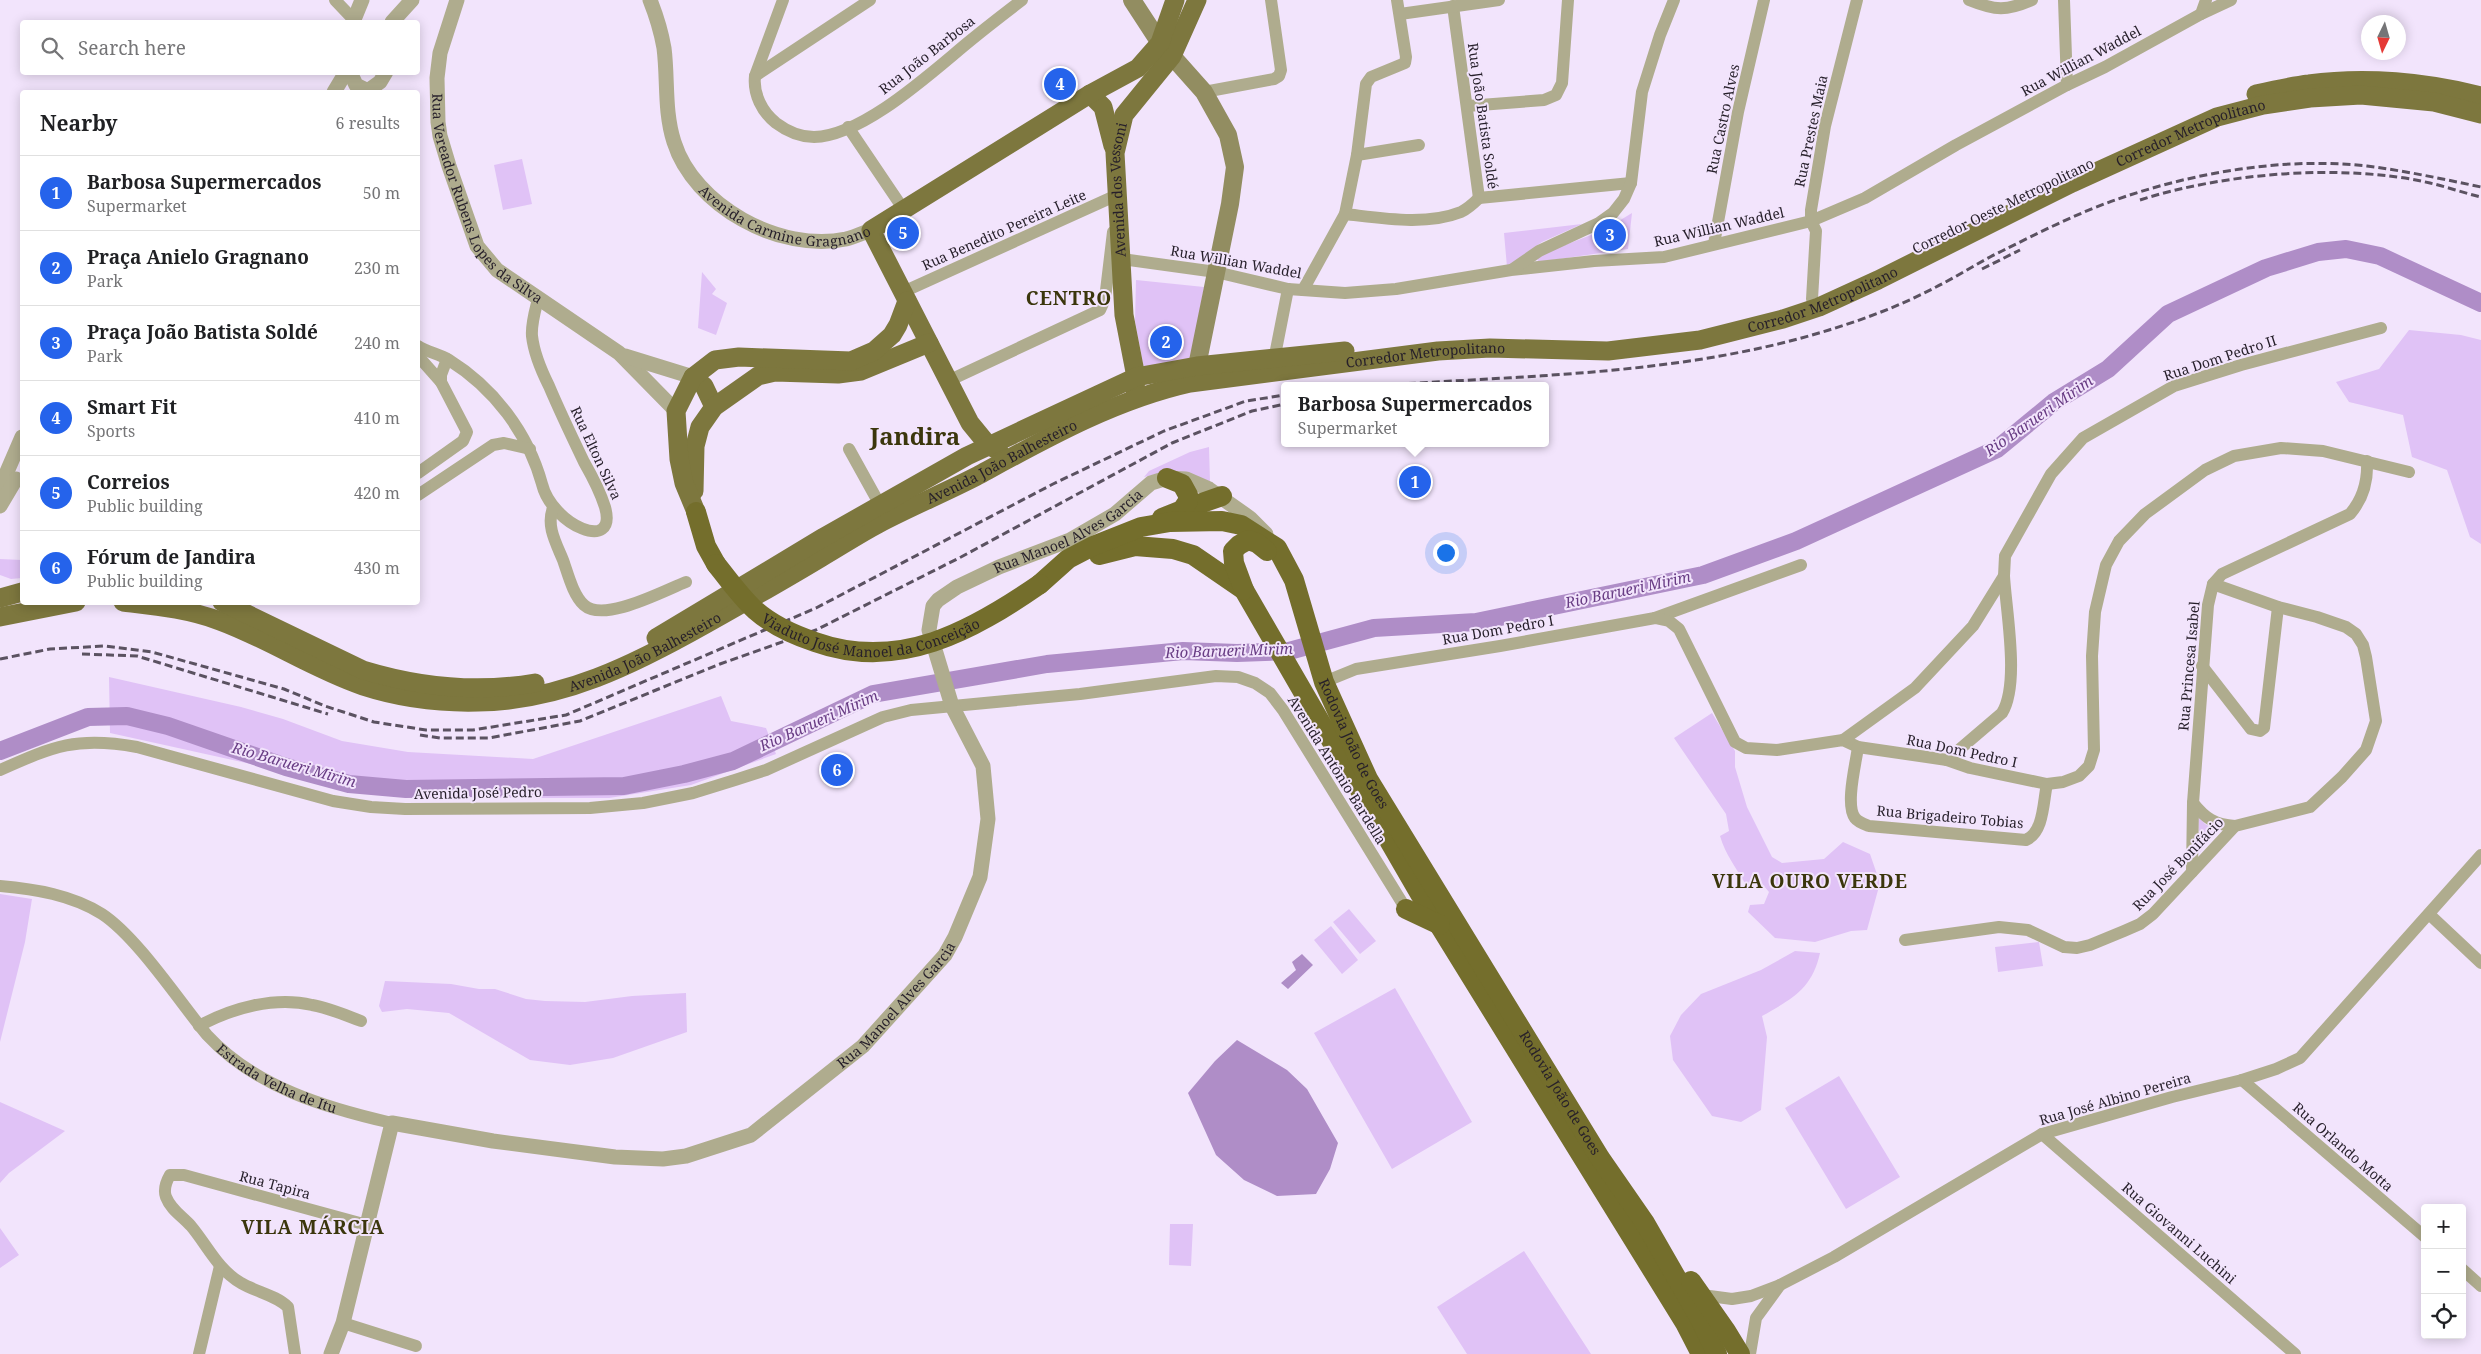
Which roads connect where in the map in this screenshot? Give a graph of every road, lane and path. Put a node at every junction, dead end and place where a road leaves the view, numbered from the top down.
1 (335, 0) edge
2 (362, 0) edge
3 (650, 0) edge
4 (783, 0) edge
5 (870, 0) edge
6 (1022, 0) edge
7 (1132, 0) edge
8 (1175, 0) edge
9 (1197, 0) edge
10 (1271, 0) edge
11 (1398, 0) edge
12 (1500, 0) edge
13 (1568, 0) edge
14 (1674, 0) edge
15 (1764, 0) edge
16 (1858, 0) edge
17 (1969, 0) edge
18 (2032, 0) edge
19 (2064, 0) edge
20 (2206, 0) edge
21 (2231, 0) edge
22 (410, 4) edge
23 (452, 4) edge
24 (1453, 6) junction
25 (1400, 14) junction
26 (2201, 14) junction
27 (353, 20) edge
28 (354, 20) edge
29 (394, 20) edge
30 (403, 20) edge
31 (1166, 50) junction
32 (344, 75) edge
33 (351, 75) edge
34 (384, 75) edge
35 (755, 76) junction
36 (1117, 80) junction
37 (2067, 85) junction
38 (335, 90) edge
39 (364, 90) edge
40 (370, 90) edge
41 (1204, 92) junction
42 (1090, 94) junction
43 (2481, 96) edge
44 (1132, 102) junction
45 (1468, 106) junction
46 (2481, 114) edge
47 (848, 127) junction
48 (1418, 146) dead end
49 (1115, 153) junction
50 (1357, 155) junction
51 (1631, 183) junction
52 (1117, 195) junction
53 (1480, 198) junction
54 (904, 210) junction
55 (1345, 214) junction
56 (1811, 221) junction
57 (871, 230) junction
58 (1714, 244) junction
59 (1122, 258) junction
60 (1511, 270) junction
61 (1216, 272) junction
62 (1288, 289) junction
63 (1303, 290) junction
64 (905, 297) junction
65 (538, 299) junction
66 (1812, 299) junction
67 (2381, 328) dead end
68 (1746, 329) junction
69 (929, 343) junction
70 (420, 347) edge
71 (1276, 350) dead end
72 (619, 353) junction
73 (420, 358) edge
74 (447, 359) junction
75 (1197, 366) junction
76 (693, 377) junction
77 (1136, 378) junction
78 (948, 381) junction
79 (441, 382) junction
80 (1132, 398) junction
81 (714, 407) junction
82 (676, 411) junction
83 (970, 423) junction
84 (700, 427) junction
85 (20, 442) edge
86 (988, 445) junction
87 (530, 449) junction
88 (849, 449) dead end
89 (1017, 453) junction
90 (967, 456) junction
91 (2367, 461) junction
92 (20, 466) edge
93 (420, 472) edge
94 (2409, 472) dead end
95 (1167, 478) junction
96 (0, 488) edge
97 (420, 494) edge
98 (1222, 496) junction
99 (880, 505) junction
100 (0, 506) edge
101 (553, 508) junction
102 (1182, 510) junction
103 (696, 512) junction
104 (1141, 527) junction
105 (1282, 557) junction
106 (1801, 565) dead end
107 (2004, 576) junction
108 (1047, 579) junction
109 (686, 582) dead end
110 (2213, 584) junction
111 (1244, 590) junction
112 (20, 593) edge
113 (0, 598) edge
114 (61, 605) edge
115 (148, 605) edge
116 (228, 605) edge
117 (2278, 607) junction
118 (0, 617) edge
119 (1655, 618) junction
120 (2202, 666) junction
121 (1321, 673) junction
122 (1293, 676) junction
123 (950, 701) junction
124 (1843, 740) junction
125 (1858, 746) junction
126 (1947, 760) junction
127 (0, 770) edge
128 (2047, 784) junction
129 (2193, 803) junction
130 (2235, 826) junction
131 (2481, 855) edge
132 (2192, 872) junction
133 (0, 886) edge
134 (1420, 894) junction
135 (1402, 904) junction
136 (2430, 915) junction
137 (1441, 925) junction
138 (1905, 940) dead end
139 (2481, 963) edge
140 (361, 1021) dead end
141 (199, 1026) junction
142 (2242, 1080) junction
143 (392, 1123) junction
144 (2042, 1134) junction
145 (615, 1158) joint
146 (1646, 1223) junction
147 (367, 1225) junction
148 (2421, 1234) edge
149 (220, 1266) junction
150 (2466, 1273) edge
151 (1780, 1285) junction
152 (2481, 1286) edge
153 (1702, 1295) junction
154 (343, 1323) junction
155 (416, 1346) dead end
156 (199, 1354) edge
157 (295, 1354) edge
158 (331, 1354) edge
159 (1701, 1354) edge
160 (1717, 1354) edge
161 (1740, 1354) edge
162 (1750, 1354) edge
163 (2295, 1354) edge

1 - 27 street
2 - 28 street
3 - 57 street, Avenida Carmine Gragnano
4 - 35 street, Rua João Barbosa
5 - 35 street
6 - 47 street, Rua João Barbosa
7 - 31 main road
8 - 31 main road
9 - 31 main road
10 - 41 street
11 - 25 street
12 - 24 street
13 - 45 street
14 - 51 street
15 - 58 street, Rua Castro Alves
16 - 56 street, Rua Prestes Maia
17 - 18 street
19 - 37 street
20 - 26 street
21 - 26 street, Rua Willian Waddel
22 - 29 street
22 - 30 street
23 - 65 street, Rua Vereador Rubens Lopes da Silva
24 - 25 street
24 - 45 street, Rua João Batista Soldé
25 - 50 street
26 - 37 street, Rua Willian Waddel
31 - 36 main road, Avenida Carmine Gragnano
31 - 41 main road
31 - 44 main road, Avenida dos Vessoni
32 - 38 street
33 - 39 street
34 - 40 street
35 - 47 street, Rua João Barbosa
36 - 42 main road, Avenida Carmine Gragnano
36 - 44 main road
37 - 56 street, Rua Willian Waddel
41 - 61 main road
42 - 49 main road
42 - 54 main road, Avenida Carmine Gragnano
43 - 66 main road, Corredor Oeste Metropolitano
44 - 49 main road, Avenida dos Vessoni
45 - 53 street, Rua João Batista Soldé
46 - 68 main road, Corredor Metropolitano
47 - 54 street
48 - 50 street
49 - 52 main road, Avenida dos Vessoni
50 - 55 street
51 - 53 street, Rua João Batista Soldé
51 - 60 street
52 - 59 main road, Avenida dos Vessoni
52 - 64 street, Rua Benedito Pereira Leite
52 - 78 street
53 - 55 street
54 - 57 main road, Avenida Carmine Gragnano
55 - 63 street
56 - 58 street, Rua Willian Waddel
56 - 66 street, Rua Prestes Maia
57 - 64 main road
58 - 60 street, Rua Willian Waddel
59 - 61 street, Rua Willian Waddel
59 - 77 main road, Avenida dos Vessoni
60 - 63 street, Rua Willian Waddel
61 - 62 street, Rua Willian Waddel
61 - 75 main road
62 - 63 street, Rua Willian Waddel
62 - 71 street
64 - 69 main road
64 - 76 main road
65 - 72 street, Rua Vereador Rubens Lopes da Silva
65 - 101 street, Rua Elton Silva
66 - 68 main road
66 - 75 main road, Corredor Oeste Metropolitano
67 - 107 street, Rua Dom Pedro II
68 - 80 main road, Corredor Metropolitano
69 - 78 main road
69 - 81 main road
70 - 74 street, Rua Elton Silva
72 - 76 street, Rua Vereador Rubens Lopes da Silva
72 - 82 street, Rua Vereador Rubens Lopes da Silva
73 - 79 street
74 - 79 street
74 - 87 street, Rua Elton Silva
75 - 77 main road, Avenida João Balhesteiro
76 - 81 main road
76 - 82 main road
77 - 80 main road, Avenida dos Vessoni
77 - 86 main road, Avenida João Balhesteiro
78 - 83 main road
79 - 93 street
80 - 89 main road, Avenida João Balhesteiro
81 - 84 main road
82 - 84 main road, Rua Vereador Rubens Lopes da Silva
82 - 103 main road
83 - 86 main road
83 - 90 main road
84 - 103 main road
85 - 96 street
86 - 89 main road
86 - 90 main road, Avenida João Balhesteiro
87 - 97 street
87 - 101 street, Rua Elton Silva
88 - 99 street
89 - 115 main road, Avenida João Balhesteiro
90 - 99 main road, Avenida João Balhesteiro
91 - 94 street, Rua Dom Pedro I
91 - 110 street
91 - 128 street, Rua Dom Pedro I
92 - 100 street
95 - 98 street, Rua Manoel Alves Garcia
95 - 102 highway
95 - 123 street, Rua Manoel Alves Garcia
98 - 102 highway
98 - 105 street, Rua Manoel Alves Garcia
99 - 116 main road, Avenida João Balhesteiro
101 - 109 street
102 - 104 highway
103 - 108 highway, Viaduto José Manoel da Conceição, bridge
104 - 105 highway
104 - 108 highway
105 - 111 highway
105 - 121 highway, Rodovia João de Goes
106 - 119 street, Rua Dom Pedro I
107 - 124 street, Rua Dom Pedro II
107 - 126 street
108 - 111 highway
110 - 117 street
110 - 120 street, Rua Princesa Isabel
111 - 122 highway, Rodovia João de Goes
112 - 113 main road
114 - 118 main road
117 - 120 street
117 - 130 street, Rua José Bonifácio
119 - 121 street, Rua Dom Pedro I
119 - 124 street
120 - 129 street, Rua Princesa Isabel
121 - 122 highway
121 - 146 highway, Rodovia João de Goes
122 - 134 highway, Rodovia João de Goes
123 - 127 street, Avenida José Pedro
123 - 135 street, Avenida Antônio Bardella
123 - 145 street, Rua Manoel Alves Garcia
124 - 125 street, Rua Dom Pedro I
125 - 126 street, Rua Dom Pedro I
125 - 128 street, Rua Brigadeiro Tobias
126 - 128 street, Rua Dom Pedro I
129 - 130 street
129 - 132 street, Rua Princesa Isabel
130 - 132 street, Rua José Bonifácio
131 - 136 street, Rua José Albino Pereira
132 - 138 street, Rua José Bonifácio
133 - 141 street, Estrada Velha de Itu
134 - 135 highway
134 - 137 highway, Rodovia João de Goes
135 - 137 highway
136 - 139 street
136 - 142 street, Rua José Albino Pereira
137 - 159 highway, Rodovia João de Goes
140 - 141 street
141 - 143 street, Estrada Velha de Itu
142 - 144 street, Rua José Albino Pereira
142 - 148 street, Rua Orlando Motta
143 - 145 street, Estrada Velha de Itu
143 - 147 street
144 - 151 street, Rua José Albino Pereira
144 - 163 street, Rua Giovanni Luchini
146 - 153 highway
146 - 160 highway, Rodovia João de Goes
147 - 149 street, Rua Tapira
147 - 154 street
149 - 156 street
149 - 157 street
150 - 152 street
151 - 153 street, Rua José Albino Pereira
151 - 162 street, Rua José Albino Pereira
153 - 161 highway
154 - 155 street
154 - 158 street

